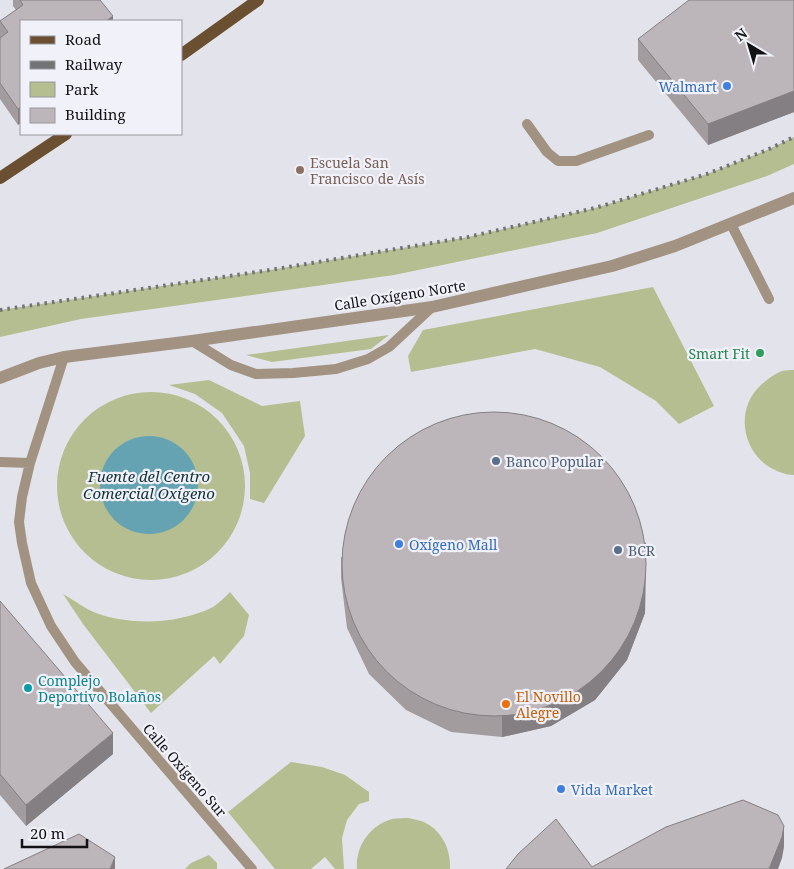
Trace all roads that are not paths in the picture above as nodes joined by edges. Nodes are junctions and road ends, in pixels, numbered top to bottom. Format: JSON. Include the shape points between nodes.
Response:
{"nodes":[{"id":1,"x":258,"y":0,"type":"edge"},
{"id":2,"x":182,"y":54,"type":"edge"},
{"id":3,"x":527,"y":124,"type":"dead end"},
{"id":4,"x":64,"y":135,"type":"edge"},
{"id":5,"x":649,"y":135,"type":"dead end"},
{"id":6,"x":0,"y":178,"type":"edge"},
{"id":7,"x":794,"y":198,"type":"edge"},
{"id":8,"x":731,"y":224,"type":"junction"},
{"id":9,"x":769,"y":299,"type":"dead end"},
{"id":10,"x":432,"y":308,"type":"junction"},
{"id":11,"x":192,"y":341,"type":"junction"},
{"id":12,"x":64,"y":357,"type":"junction"},
{"id":13,"x":0,"y":378,"type":"edge"},
{"id":14,"x":0,"y":462,"type":"edge"},
{"id":15,"x":30,"y":462,"type":"junction"},
{"id":16,"x":252,"y":869,"type":"edge"}],
"edges":[{"from":1,"to":2,"type":"main road"},
{"from":3,"to":5,"type":"lane","via":[[547,152],[558,161],[576,161]]},
{"from":4,"to":6,"type":"main road"},
{"from":7,"to":8,"type":"street","name":"Calle Oxígeno Norte"},
{"from":8,"to":9,"type":"lane"},
{"from":8,"to":10,"type":"street","name":"Calle Oxígeno Norte","via":[[612,266]]},
{"from":10,"to":11,"type":"street","name":"Calle Oxígeno Norte"},
{"from":10,"to":11,"type":"lane","via":[[368,360],[336,369],[256,374],[230,365]]},
{"from":11,"to":12,"type":"street","name":"Calle Oxígeno Norte"},
{"from":12,"to":13,"type":"street","name":"Calle Oxígeno Norte"},
{"from":12,"to":15,"type":"lane","name":"Calle Oxígeno Sur"},
{"from":14,"to":15,"type":"lane"},
{"from":15,"to":16,"type":"lane","name":"Calle Oxígeno Sur","via":[[19,522],[31,582],[51,626],[75,662]]}]}
